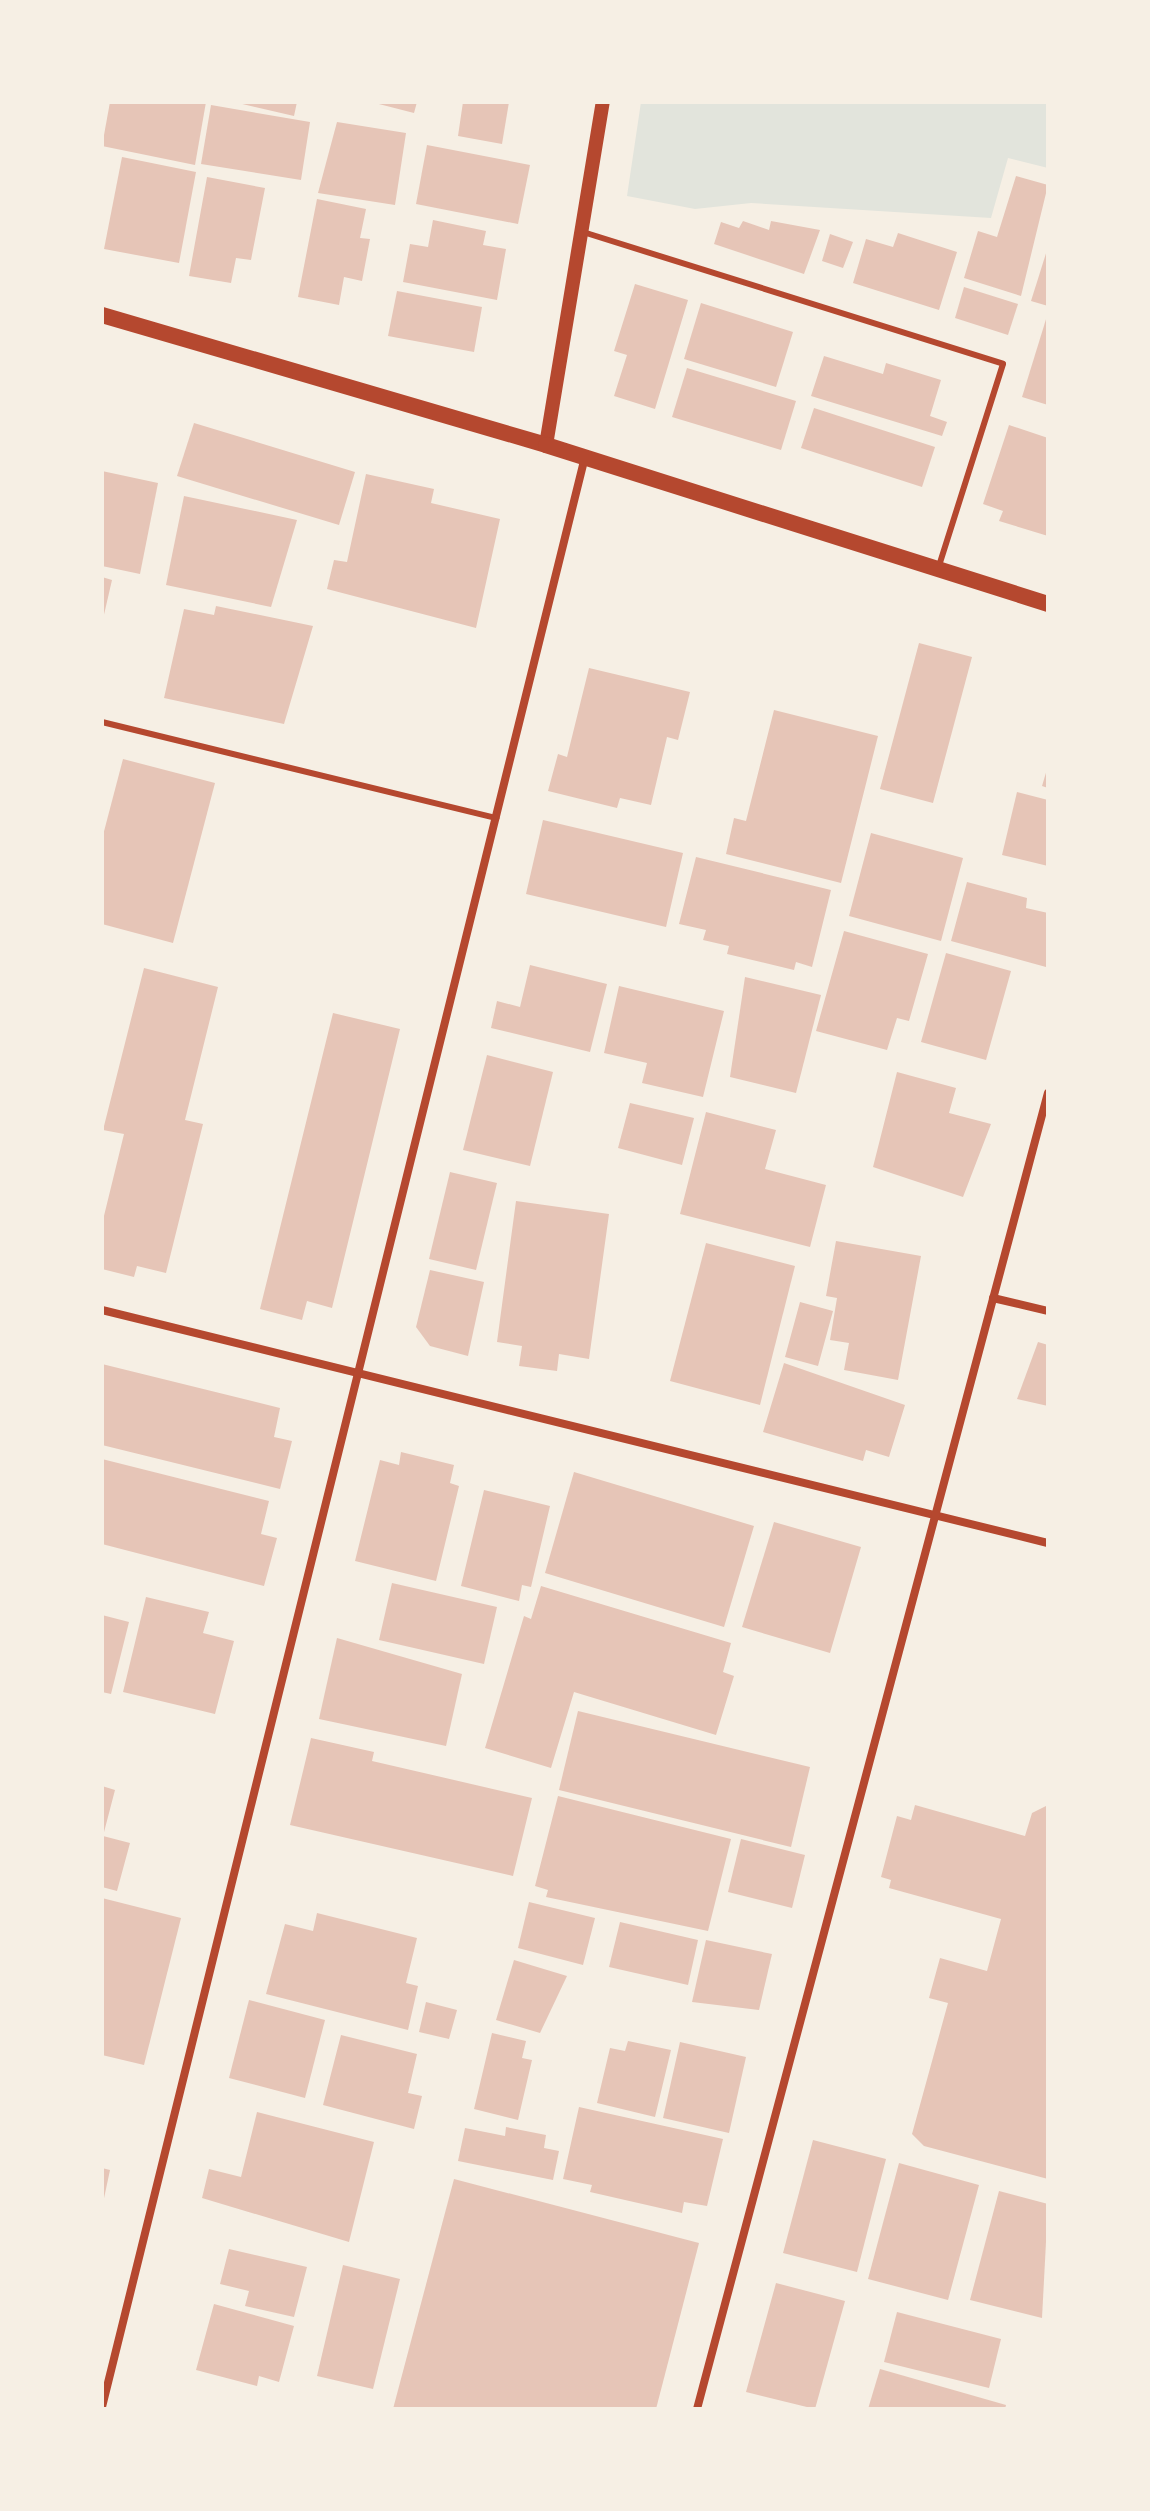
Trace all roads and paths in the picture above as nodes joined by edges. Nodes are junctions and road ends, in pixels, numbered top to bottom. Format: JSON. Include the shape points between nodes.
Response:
{"nodes":[{"id":1,"x":603,"y":102,"type":"edge"},
{"id":2,"x":583,"y":232,"type":"junction"},
{"id":3,"x":102,"y":315,"type":"edge"},
{"id":4,"x":546,"y":445,"type":"junction"},
{"id":5,"x":585,"y":457,"type":"junction"},
{"id":6,"x":939,"y":569,"type":"junction"},
{"id":7,"x":1048,"y":604,"type":"edge"},
{"id":8,"x":102,"y":722,"type":"edge"},
{"id":9,"x":496,"y":818,"type":"junction"},
{"id":10,"x":1048,"y":1093,"type":"edge"},
{"id":11,"x":993,"y":1298,"type":"junction"},
{"id":12,"x":102,"y":1310,"type":"edge"},
{"id":13,"x":1048,"y":1311,"type":"edge"},
{"id":14,"x":356,"y":1374,"type":"junction"},
{"id":15,"x":934,"y":1516,"type":"junction"},
{"id":16,"x":1048,"y":1543,"type":"edge"},
{"id":17,"x":102,"y":2407,"type":"edge"},
{"id":18,"x":697,"y":2409,"type":"edge"}],
"edges":[{"from":1,"to":2,"type":"street"},
{"from":2,"to":4,"type":"street"},
{"from":2,"to":6,"type":"lane","via":[[1003,364]]},
{"from":3,"to":4,"type":"main road"},
{"from":4,"to":5,"type":"main road"},
{"from":5,"to":6,"type":"main road"},
{"from":5,"to":9,"type":"street"},
{"from":6,"to":7,"type":"main road"},
{"from":8,"to":9,"type":"lane"},
{"from":9,"to":14,"type":"street"},
{"from":10,"to":11,"type":"street"},
{"from":11,"to":13,"type":"street"},
{"from":11,"to":15,"type":"street"},
{"from":12,"to":14,"type":"street"},
{"from":14,"to":15,"type":"street"},
{"from":14,"to":17,"type":"street"},
{"from":15,"to":16,"type":"street"},
{"from":15,"to":18,"type":"street"}]}
